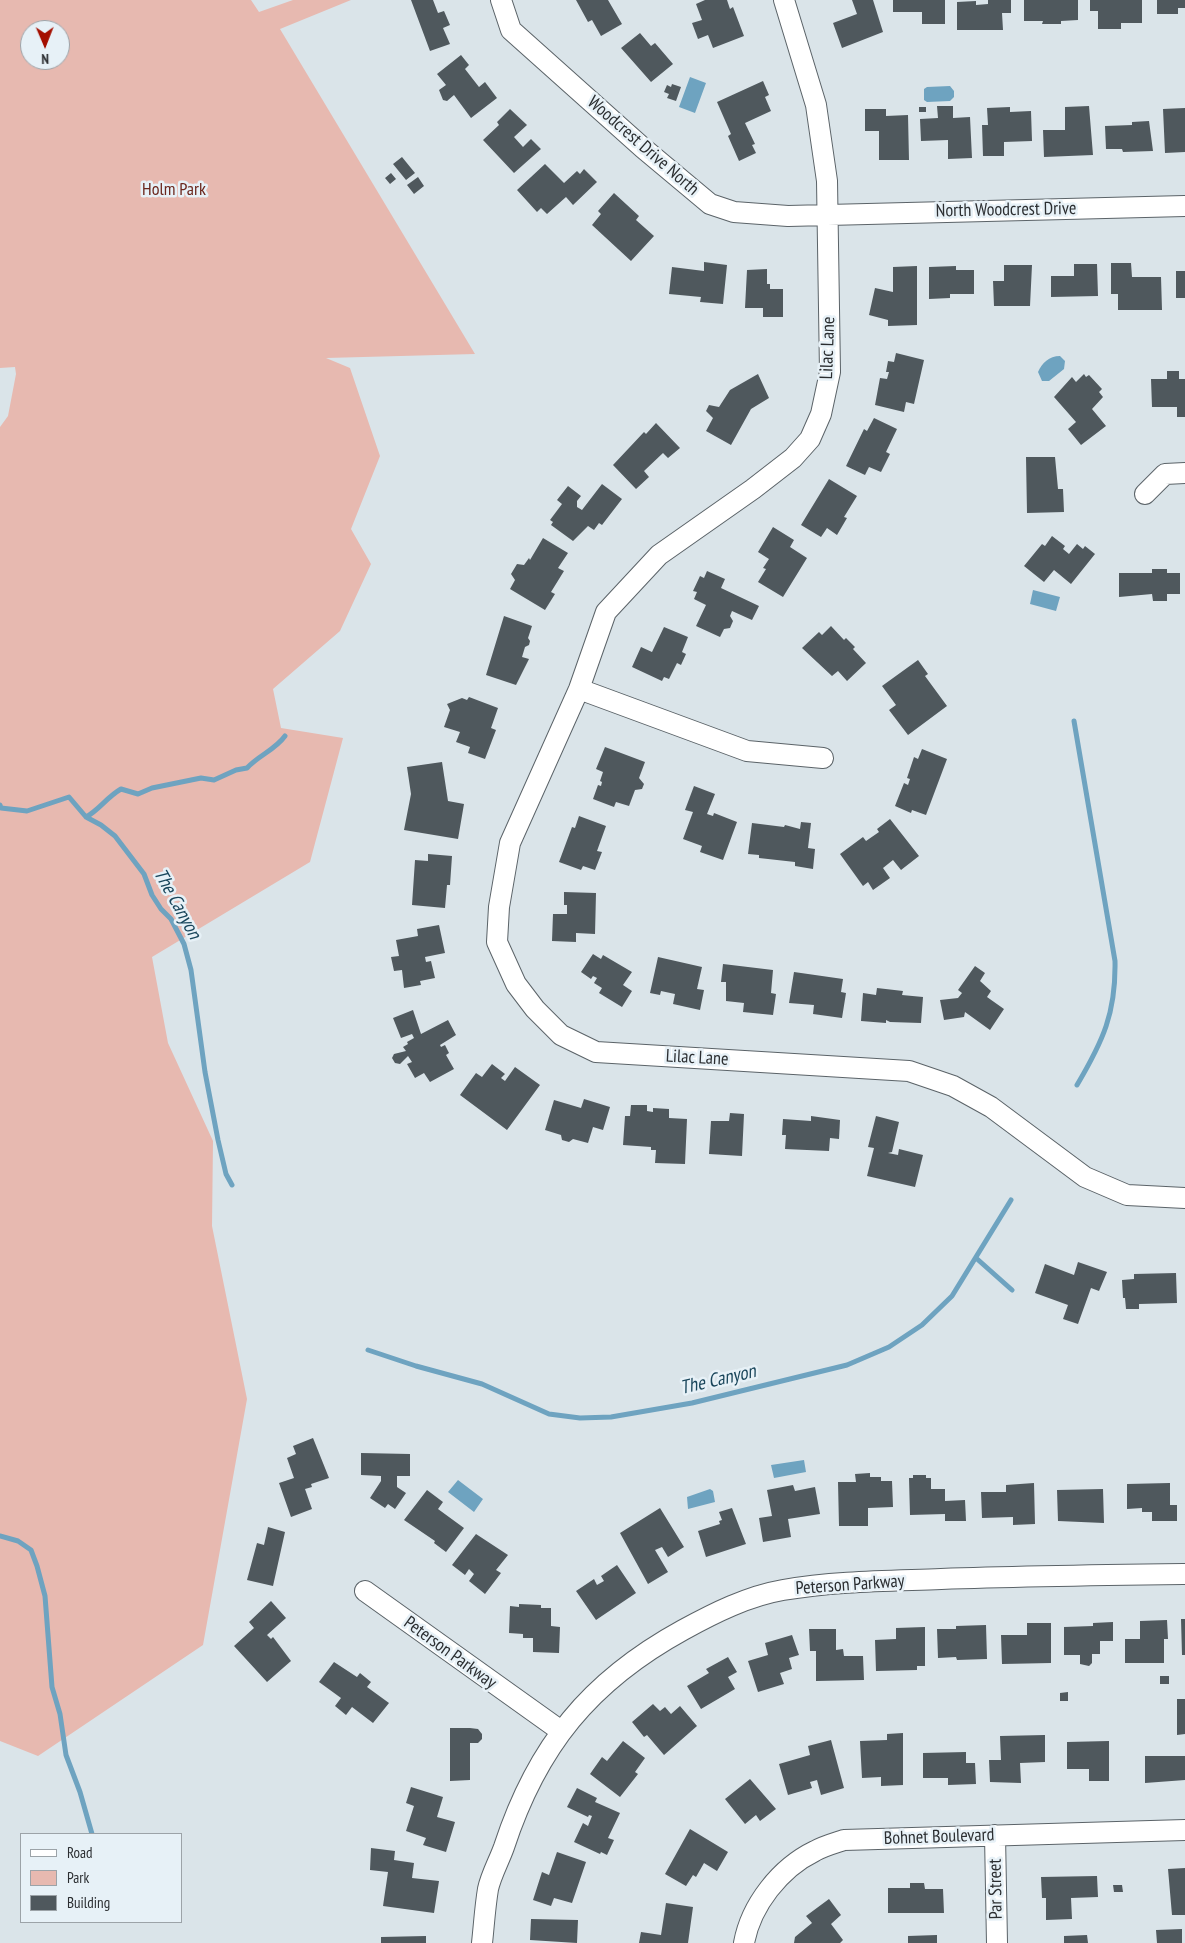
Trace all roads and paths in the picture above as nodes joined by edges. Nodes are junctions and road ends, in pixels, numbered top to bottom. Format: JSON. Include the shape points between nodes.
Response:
{"nodes":[{"id":1,"x":501,"y":0,"type":"edge"},
{"id":2,"x":784,"y":0,"type":"edge"},
{"id":3,"x":1185,"y":206,"type":"edge"},
{"id":4,"x":828,"y":215,"type":"junction"},
{"id":5,"x":1185,"y":473,"type":"edge"},
{"id":6,"x":1145,"y":494,"type":"dead end"},
{"id":7,"x":579,"y":689,"type":"junction"},
{"id":8,"x":823,"y":758,"type":"dead end"},
{"id":9,"x":1185,"y":1198,"type":"edge"},
{"id":10,"x":1185,"y":1574,"type":"edge"},
{"id":11,"x":365,"y":1591,"type":"dead end"},
{"id":12,"x":561,"y":1731,"type":"junction"},
{"id":13,"x":1185,"y":1830,"type":"edge"},
{"id":14,"x":994,"y":1835,"type":"junction"},
{"id":15,"x":482,"y":1943,"type":"edge"},
{"id":16,"x":744,"y":1943,"type":"edge"},
{"id":17,"x":997,"y":1943,"type":"edge"}],
"edges":[{"from":1,"to":4,"type":"street","name":"Woodcrest Drive North","via":[[511,30],[710,204],[734,212]]},
{"from":2,"to":4,"type":"street","name":"Lilac Lane","via":[[816,105],[827,181]]},
{"from":3,"to":4,"type":"street","name":"North Woodcrest Drive"},
{"from":4,"to":7,"type":"street","name":"Lilac Lane","via":[[830,372],[821,414],[810,439],[753,489],[659,555],[642,572],[606,612]]},
{"from":5,"to":6,"type":"street","via":[[1165,474]]},
{"from":7,"to":8,"type":"street","via":[[747,751]]},
{"from":7,"to":9,"type":"street","name":"Lilac Lane","via":[[510,843],[499,906],[497,942],[516,984],[561,1035],[596,1052],[909,1071],[953,1086],[991,1107],[1085,1176],[1127,1195]]},
{"from":10,"to":12,"type":"street","name":"Peterson Parkway","via":[[877,1581],[782,1590],[736,1604],[663,1641],[610,1680]]},
{"from":11,"to":12,"type":"street","name":"Peterson Parkway"},
{"from":12,"to":15,"type":"street","name":"Peterson Parkway","via":[[541,1760],[511,1824],[488,1888]]},
{"from":13,"to":14,"type":"street","name":"Bohnet Boulevard"},
{"from":14,"to":16,"type":"street","name":"Bohnet Boulevard","via":[[844,1840],[815,1851],[793,1865],[772,1886],[756,1909]]},
{"from":14,"to":17,"type":"street","name":"Par Street"}]}
